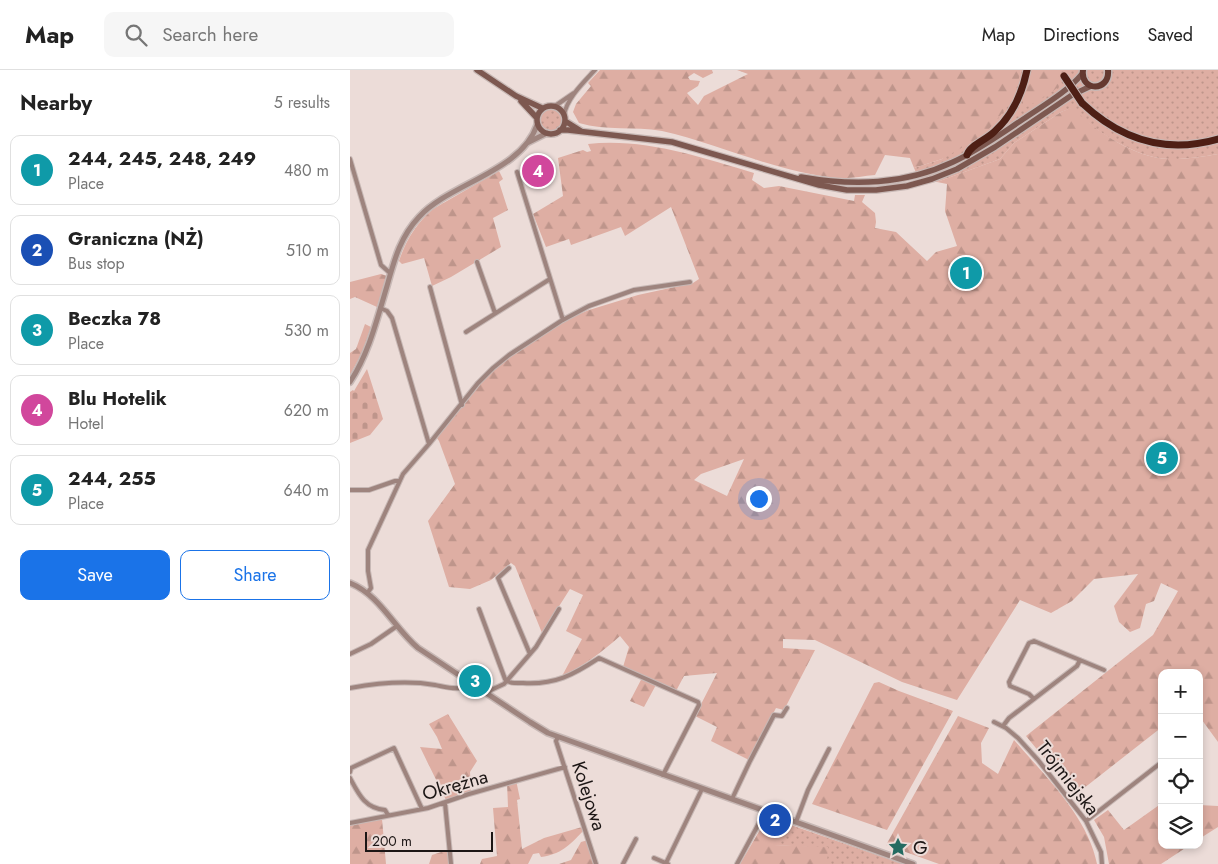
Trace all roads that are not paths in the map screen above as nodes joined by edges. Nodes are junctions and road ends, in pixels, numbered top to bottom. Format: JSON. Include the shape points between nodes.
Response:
{"nodes":[{"id":1,"x":477,"y":70,"type":"edge"},
{"id":2,"x":595,"y":70,"type":"edge"},
{"id":3,"x":1027,"y":70,"type":"edge"},
{"id":4,"x":1110,"y":71,"type":"edge"},
{"id":5,"x":1082,"y":72,"type":"edge"},
{"id":6,"x":1063,"y":73,"type":"edge"},
{"id":7,"x":1091,"y":86,"type":"junction"},
{"id":8,"x":576,"y":92,"type":"junction"},
{"id":9,"x":516,"y":96,"type":"junction"},
{"id":10,"x":555,"y":106,"type":"junction"},
{"id":11,"x":542,"y":108,"type":"junction"},
{"id":12,"x":536,"y":117,"type":"junction"},
{"id":13,"x":564,"y":118,"type":"junction"},
{"id":14,"x":537,"y":125,"type":"junction"},
{"id":15,"x":560,"y":130,"type":"junction"},
{"id":16,"x":583,"y":132,"type":"junction"},
{"id":17,"x":546,"y":133,"type":"junction"},
{"id":18,"x":1218,"y":139,"type":"edge"},
{"id":19,"x":525,"y":145,"type":"junction"},
{"id":20,"x":967,"y":155,"type":"junction"},
{"id":21,"x":350,"y":163,"type":"edge"},
{"id":22,"x":774,"y":171,"type":"junction"},
{"id":23,"x":517,"y":172,"type":"dead end"},
{"id":24,"x":477,"y":262,"type":"dead end"},
{"id":25,"x":390,"y":273,"type":"junction"},
{"id":26,"x":550,"y":279,"type":"junction"},
{"id":27,"x":690,"y":282,"type":"dead end"},
{"id":28,"x":430,"y":287,"type":"dead end"},
{"id":29,"x":380,"y":308,"type":"junction"},
{"id":30,"x":495,"y":313,"type":"junction"},
{"id":31,"x":562,"y":320,"type":"junction"},
{"id":32,"x":466,"y":332,"type":"dead end"},
{"id":33,"x":350,"y":382,"type":"edge"},
{"id":34,"x":462,"y":405,"type":"junction"},
{"id":35,"x":429,"y":444,"type":"junction"},
{"id":36,"x":399,"y":481,"type":"junction"},
{"id":37,"x":350,"y":490,"type":"edge"},
{"id":38,"x":509,"y":568,"type":"dead end"},
{"id":39,"x":350,"y":583,"type":"edge"},
{"id":40,"x":368,"y":592,"type":"junction"},
{"id":41,"x":479,"y":609,"type":"dead end"},
{"id":42,"x":559,"y":609,"type":"dead end"},
{"id":43,"x":397,"y":626,"type":"junction"},
{"id":44,"x":350,"y":654,"type":"edge"},
{"id":45,"x":530,"y":654,"type":"junction"},
{"id":46,"x":1080,"y":660,"type":"junction"},
{"id":47,"x":1104,"y":670,"type":"dead end"},
{"id":48,"x":507,"y":681,"type":"junction"},
{"id":49,"x":471,"y":683,"type":"junction"},
{"id":50,"x":350,"y":688,"type":"edge"},
{"id":51,"x":487,"y":694,"type":"junction"},
{"id":52,"x":1034,"y":699,"type":"junction"},
{"id":53,"x":787,"y":708,"type":"dead end"},
{"id":54,"x":994,"y":722,"type":"dead end"},
{"id":55,"x":1003,"y":726,"type":"junction"},
{"id":56,"x":558,"y":737,"type":"junction"},
{"id":57,"x":829,"y":749,"type":"dead end"},
{"id":58,"x":1158,"y":765,"type":"edge"},
{"id":59,"x":565,"y":767,"type":"junction"},
{"id":60,"x":350,"y":772,"type":"edge"},
{"id":61,"x":663,"y":775,"type":"junction"},
{"id":62,"x":350,"y":779,"type":"edge"},
{"id":63,"x":702,"y":789,"type":"junction"},
{"id":64,"x":732,"y":799,"type":"junction"},
{"id":65,"x":445,"y":803,"type":"junction"},
{"id":66,"x":422,"y":809,"type":"junction"},
{"id":67,"x":765,"y":812,"type":"junction"},
{"id":68,"x":388,"y":815,"type":"junction"},
{"id":69,"x":1086,"y":821,"type":"junction"},
{"id":70,"x":796,"y":822,"type":"junction"},
{"id":71,"x":350,"y":823,"type":"edge"},
{"id":72,"x":636,"y":839,"type":"dead end"},
{"id":73,"x":654,"y":858,"type":"dead end"},
{"id":74,"x":667,"y":863,"type":"edge"},
{"id":75,"x":451,"y":864,"type":"edge"},
{"id":76,"x":596,"y":864,"type":"edge"},
{"id":77,"x":623,"y":864,"type":"edge"},
{"id":78,"x":737,"y":864,"type":"edge"},
{"id":79,"x":913,"y":864,"type":"edge"},
{"id":80,"x":1102,"y":864,"type":"edge"}],
"edges":[{"from":1,"to":9,"type":"main road"},
{"from":2,"to":8,"type":"street"},
{"from":3,"to":20,"type":"highway","via":[[1019,97],[1007,118],[994,132],[968,150]]},
{"from":4,"to":7,"type":"main road","via":[[1103,84]]},
{"from":5,"to":7,"type":"main road","via":[[1084,80]]},
{"from":5,"to":20,"type":"main road","via":[[1074,82],[1035,111]]},
{"from":6,"to":18,"type":"highway","bridge":true,"via":[[1082,103],[1112,127],[1154,143],[1183,145]]},
{"from":7,"to":22,"type":"main road","via":[[1072,94],[970,162],[919,182],[876,190],[847,190]]},
{"from":8,"to":10,"type":"street"},
{"from":8,"to":13,"type":"street"},
{"from":9,"to":11,"type":"main road"},
{"from":9,"to":12,"type":"main road"},
{"from":10,"to":11,"type":"main road"},
{"from":10,"to":13,"type":"main road"},
{"from":11,"to":12,"type":"main road"},
{"from":12,"to":14,"type":"main road"},
{"from":13,"to":15,"type":"main road"},
{"from":13,"to":16,"type":"main road"},
{"from":14,"to":17,"type":"main road"},
{"from":14,"to":19,"type":"street"},
{"from":15,"to":16,"type":"main road"},
{"from":15,"to":17,"type":"main road"},
{"from":16,"to":22,"type":"main road","via":[[672,142]]},
{"from":17,"to":19,"type":"street"},
{"from":19,"to":25,"type":"street","via":[[502,164],[423,213],[405,235]]},
{"from":20,"to":22,"type":"main road","via":[[931,171],[875,182],[838,182]]},
{"from":21,"to":25,"type":"street","via":[[381,265]]},
{"from":23,"to":26,"type":"street"},
{"from":24,"to":30,"type":"street"},
{"from":25,"to":29,"type":"street"},
{"from":26,"to":30,"type":"street"},
{"from":26,"to":31,"type":"street"},
{"from":27,"to":31,"type":"street","via":[[634,290],[589,306]]},
{"from":28,"to":34,"type":"street"},
{"from":29,"to":33,"type":"street","via":[[367,350]]},
{"from":29,"to":35,"type":"street","via":[[392,318]]},
{"from":30,"to":32,"type":"street"},
{"from":31,"to":34,"type":"street","via":[[499,363],[478,383]]},
{"from":34,"to":35,"type":"street"},
{"from":35,"to":36,"type":"street"},
{"from":36,"to":37,"type":"street","via":[[369,490]]},
{"from":36,"to":40,"type":"street","via":[[368,550],[371,588]]},
{"from":38,"to":45,"type":"street","via":[[498,578]]},
{"from":39,"to":40,"type":"street"},
{"from":40,"to":43,"type":"street"},
{"from":41,"to":48,"type":"street"},
{"from":42,"to":45,"type":"street"},
{"from":43,"to":44,"type":"street"},
{"from":43,"to":49,"type":"street","via":[[418,648]]},
{"from":45,"to":48,"type":"street"},
{"from":46,"to":47,"type":"street"},
{"from":46,"to":52,"type":"street","via":[[1077,666]]},
{"from":46,"to":52,"type":"street","via":[[1034,641],[1029,643],[1009,682],[1010,686]]},
{"from":48,"to":51,"type":"street"},
{"from":48,"to":61,"type":"street","via":[[549,682],[570,675],[599,658],[698,702]]},
{"from":49,"to":50,"type":"street","via":[[465,688],[388,682]]},
{"from":49,"to":51,"type":"street"},
{"from":51,"to":56,"type":"street"},
{"from":52,"to":55,"type":"street","via":[[1008,718]]},
{"from":53,"to":64,"type":"street","via":[[782,716],[774,716]]},
{"from":54,"to":55,"type":"street","name":"Trójmiejska"},
{"from":55,"to":69,"type":"street","name":"Trójmiejska","via":[[1013,732],[1038,760]]},
{"from":56,"to":59,"type":"street","name":"Kolejowa","via":[[556,741]]},
{"from":56,"to":61,"type":"street"},
{"from":57,"to":70,"type":"street"},
{"from":58,"to":69,"type":"street"},
{"from":59,"to":65,"type":"street","name":"Okrężna"},
{"from":59,"to":76,"type":"street","name":"Kolejowa"},
{"from":60,"to":66,"type":"street","via":[[351,768],[394,748]]},
{"from":61,"to":63,"type":"street"},
{"from":62,"to":68,"type":"street","via":[[367,805],[385,810]]},
{"from":63,"to":64,"type":"street"},
{"from":63,"to":74,"type":"street"},
{"from":64,"to":67,"type":"street"},
{"from":65,"to":66,"type":"street","name":"Okrężna"},
{"from":65,"to":75,"type":"street"},
{"from":66,"to":68,"type":"street","name":"Okrężna"},
{"from":67,"to":70,"type":"street"},
{"from":67,"to":78,"type":"street"},
{"from":68,"to":71,"type":"street","name":"Okrężna"},
{"from":69,"to":80,"type":"street","name":"Trójmiejska","via":[[1101,852]]},
{"from":70,"to":79,"type":"street"},
{"from":72,"to":77,"type":"street"},
{"from":73,"to":74,"type":"street"}]}
